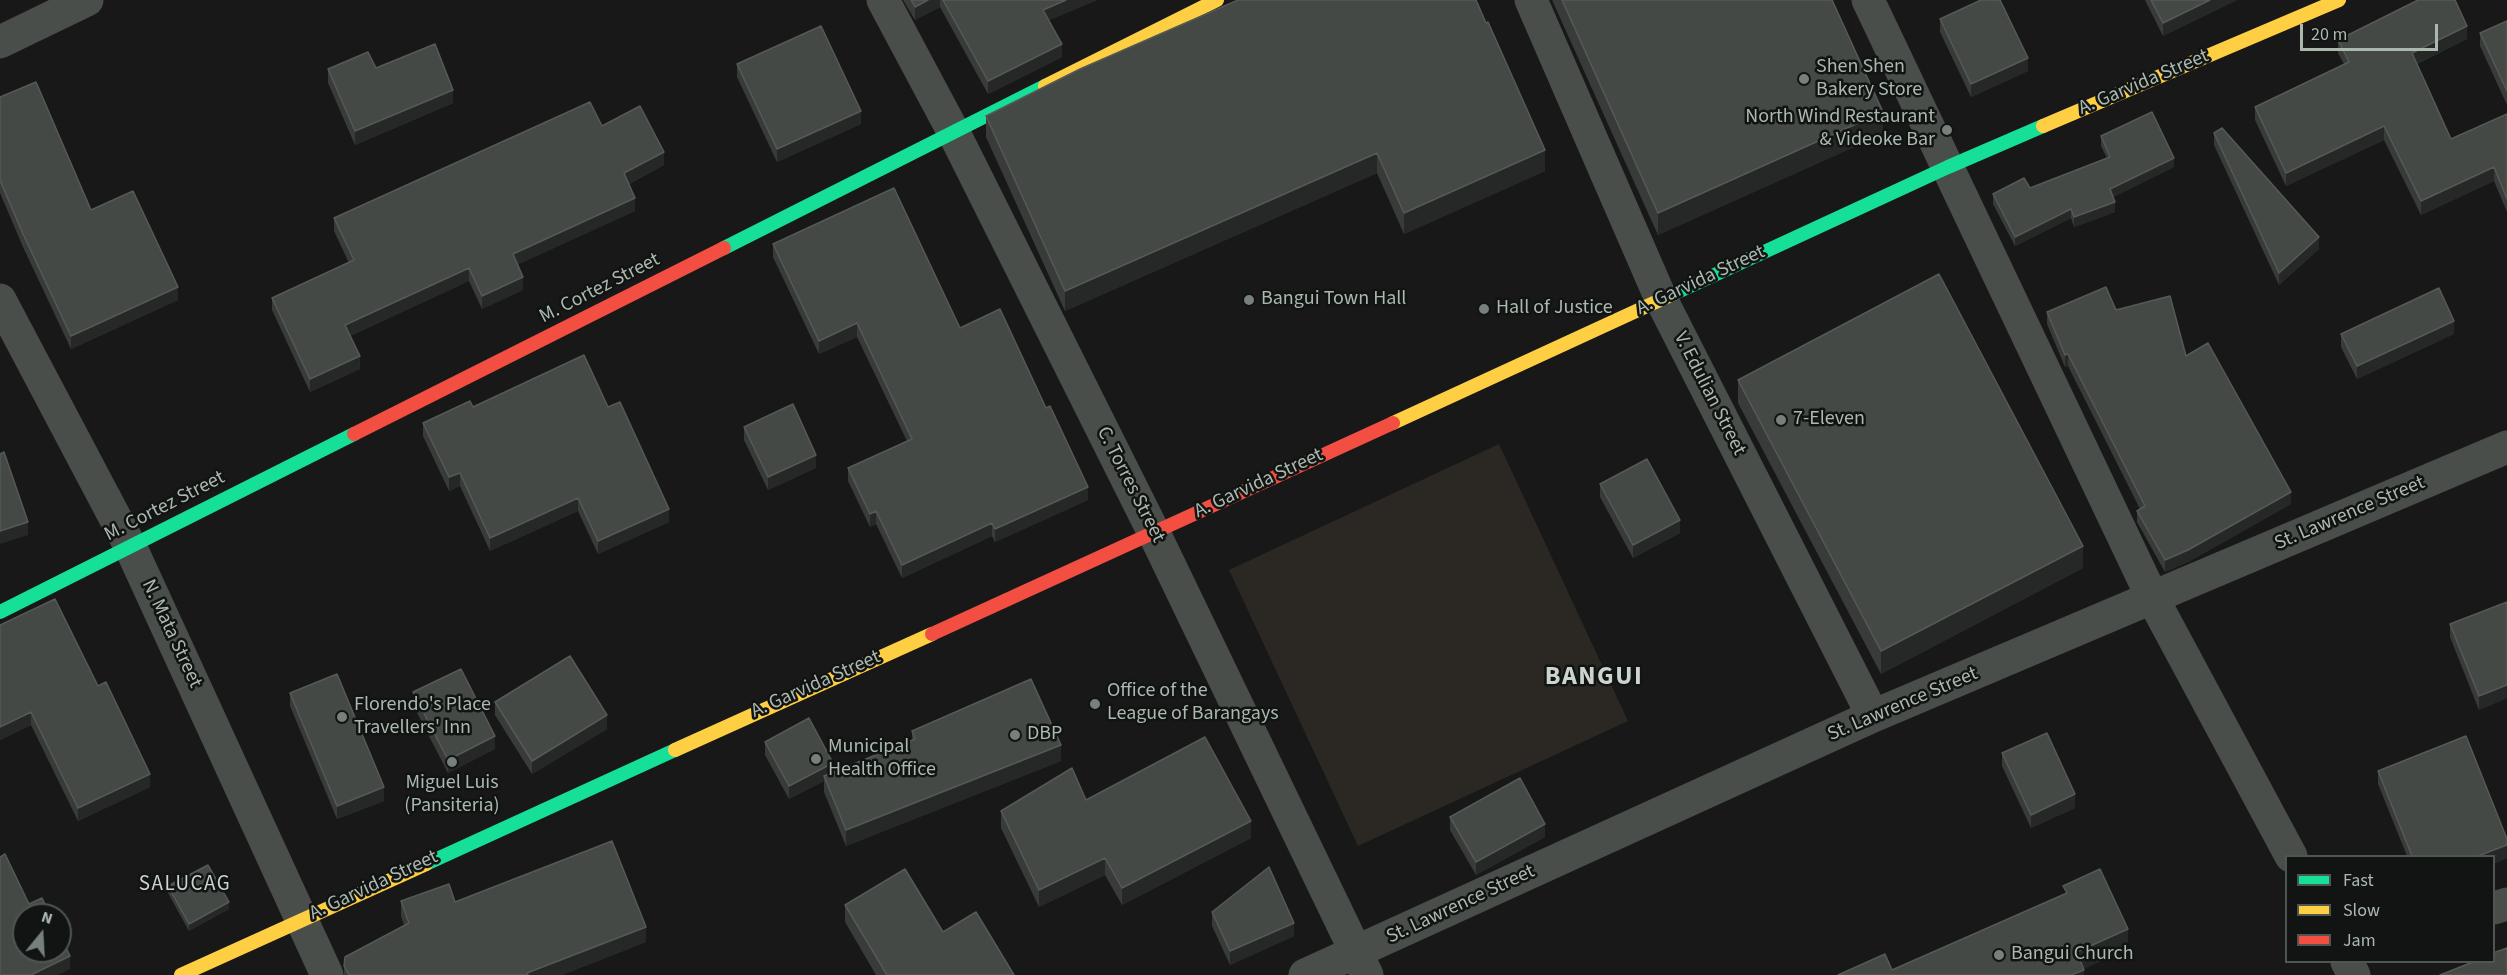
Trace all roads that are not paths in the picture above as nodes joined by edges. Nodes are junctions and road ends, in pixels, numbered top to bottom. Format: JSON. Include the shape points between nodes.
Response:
{"nodes":[{"id":1,"x":87,"y":0,"type":"edge"},
{"id":2,"x":883,"y":0,"type":"edge"},
{"id":3,"x":1215,"y":0,"type":"edge"},
{"id":4,"x":1531,"y":0,"type":"edge"},
{"id":5,"x":1868,"y":0,"type":"edge"},
{"id":6,"x":2339,"y":0,"type":"edge"},
{"id":7,"x":0,"y":42,"type":"edge"},
{"id":8,"x":954,"y":133,"type":"junction"},
{"id":9,"x":1948,"y":167,"type":"junction"},
{"id":10,"x":1661,"y":299,"type":"junction"},
{"id":11,"x":0,"y":300,"type":"edge"},
{"id":12,"x":2507,"y":447,"type":"edge"},
{"id":13,"x":1154,"y":533,"type":"junction"},
{"id":14,"x":130,"y":546,"type":"junction"},
{"id":15,"x":2153,"y":599,"type":"junction"},
{"id":16,"x":0,"y":612,"type":"edge"},
{"id":17,"x":1873,"y":716,"type":"junction"},
{"id":18,"x":2290,"y":855,"type":"edge"},
{"id":19,"x":302,"y":919,"type":"junction"},
{"id":20,"x":1361,"y":964,"type":"edge"},
{"id":21,"x":181,"y":975,"type":"edge"},
{"id":22,"x":327,"y":975,"type":"edge"},
{"id":23,"x":1305,"y":975,"type":"edge"}],
"edges":[{"from":1,"to":7,"type":"street"},
{"from":2,"to":8,"type":"street","name":"C. Torres Street"},
{"from":3,"to":8,"type":"main road","name":"M. Cortez Street"},
{"from":4,"to":10,"type":"street","name":"V. Edulian Street"},
{"from":5,"to":9,"type":"street"},
{"from":6,"to":9,"type":"main road","name":"A. Garvida Street"},
{"from":8,"to":13,"type":"street","name":"C. Torres Street"},
{"from":8,"to":14,"type":"main road","name":"M. Cortez Street"},
{"from":9,"to":10,"type":"main road","name":"A. Garvida Street"},
{"from":9,"to":15,"type":"street"},
{"from":10,"to":13,"type":"main road","name":"A. Garvida Street"},
{"from":10,"to":17,"type":"street","name":"V. Edulian Street"},
{"from":11,"to":14,"type":"street","name":"N. Mata Street"},
{"from":12,"to":15,"type":"street","name":"St. Lawrence Street"},
{"from":13,"to":19,"type":"main road","name":"A. Garvida Street"},
{"from":13,"to":20,"type":"street","name":"C. Torres Street"},
{"from":14,"to":16,"type":"main road","name":"M. Cortez Street"},
{"from":14,"to":19,"type":"street","name":"N. Mata Street"},
{"from":15,"to":17,"type":"street","name":"St. Lawrence Street"},
{"from":15,"to":18,"type":"street"},
{"from":17,"to":20,"type":"street","name":"St. Lawrence Street"},
{"from":19,"to":21,"type":"main road","name":"A. Garvida Street"},
{"from":19,"to":22,"type":"street","name":"N. Mata Street"},
{"from":20,"to":23,"type":"street","name":"St. Lawrence Street"}]}
